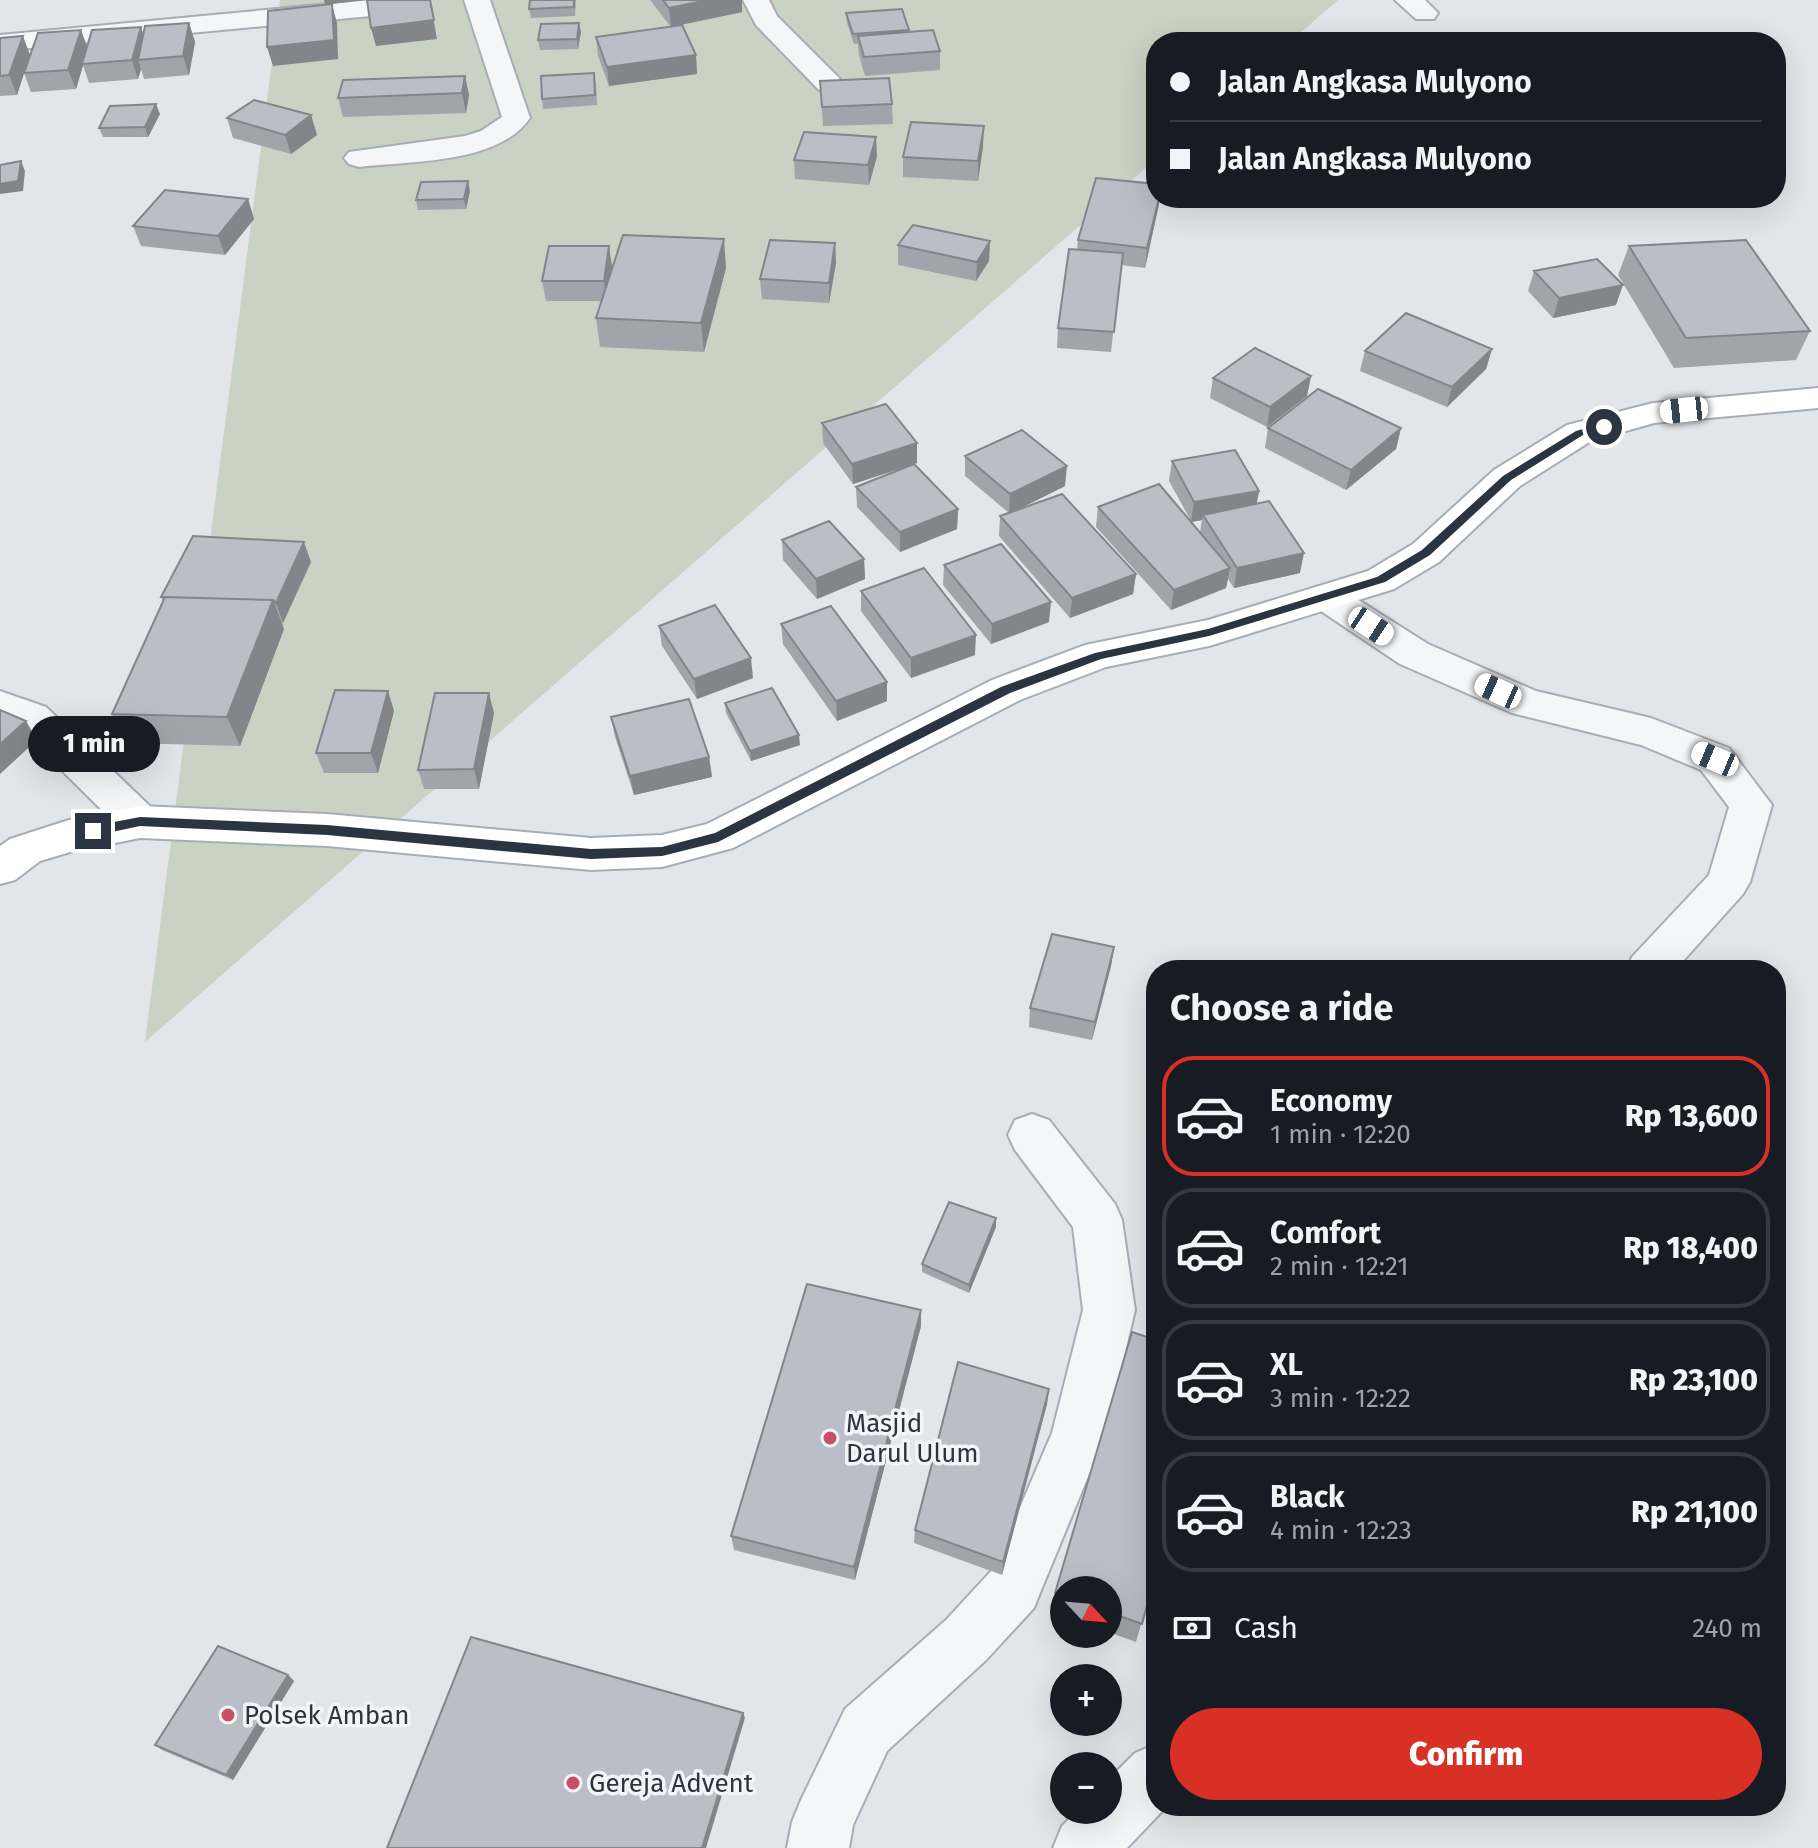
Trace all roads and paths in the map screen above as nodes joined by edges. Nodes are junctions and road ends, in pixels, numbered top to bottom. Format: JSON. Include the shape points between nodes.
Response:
{"nodes":[{"id":1,"x":414,"y":0,"type":"edge"},
{"id":2,"x":477,"y":0,"type":"edge"},
{"id":3,"x":756,"y":0,"type":"edge"},
{"id":4,"x":0,"y":43,"type":"edge"},
{"id":5,"x":829,"y":84,"type":"edge"},
{"id":6,"x":359,"y":158,"type":"dead end"},
{"id":7,"x":1818,"y":398,"type":"edge"},
{"id":8,"x":1328,"y":598,"type":"junction"},
{"id":9,"x":0,"y":705,"type":"edge"},
{"id":10,"x":140,"y":822,"type":"junction"},
{"id":11,"x":0,"y":868,"type":"edge"},
{"id":12,"x":1657,"y":960,"type":"edge"},
{"id":13,"x":1032,"y":1135,"type":"dead end"},
{"id":14,"x":1146,"y":1784,"type":"edge"},
{"id":15,"x":818,"y":1848,"type":"edge"},
{"id":16,"x":1084,"y":1848,"type":"edge"}],
"edges":[{"from":1,"to":4,"type":"street"},
{"from":2,"to":6,"type":"street","via":[[516,118],[513,127],[484,142]]},
{"from":3,"to":5,"type":"street","via":[[765,19]]},
{"from":7,"to":8,"type":"main road","via":[[1653,413],[1579,433],[1507,478],[1426,553],[1381,580]]},
{"from":8,"to":10,"type":"main road","via":[[1209,633],[1099,655],[1006,690],[718,837],[662,851],[591,854],[327,830]]},
{"from":8,"to":12,"type":"street","via":[[1414,654],[1526,703],[1651,733],[1715,759],[1751,805],[1728,882]]},
{"from":9,"to":10,"type":"street","via":[[32,717]]},
{"from":10,"to":11,"type":"main road","via":[[25,850]]},
{"from":13,"to":15,"type":"street","via":[[1097,1220],[1109,1310],[1079,1433],[1014,1588],[966,1640],[866,1730],[823,1822]]},
{"from":14,"to":16,"type":"street"}]}
